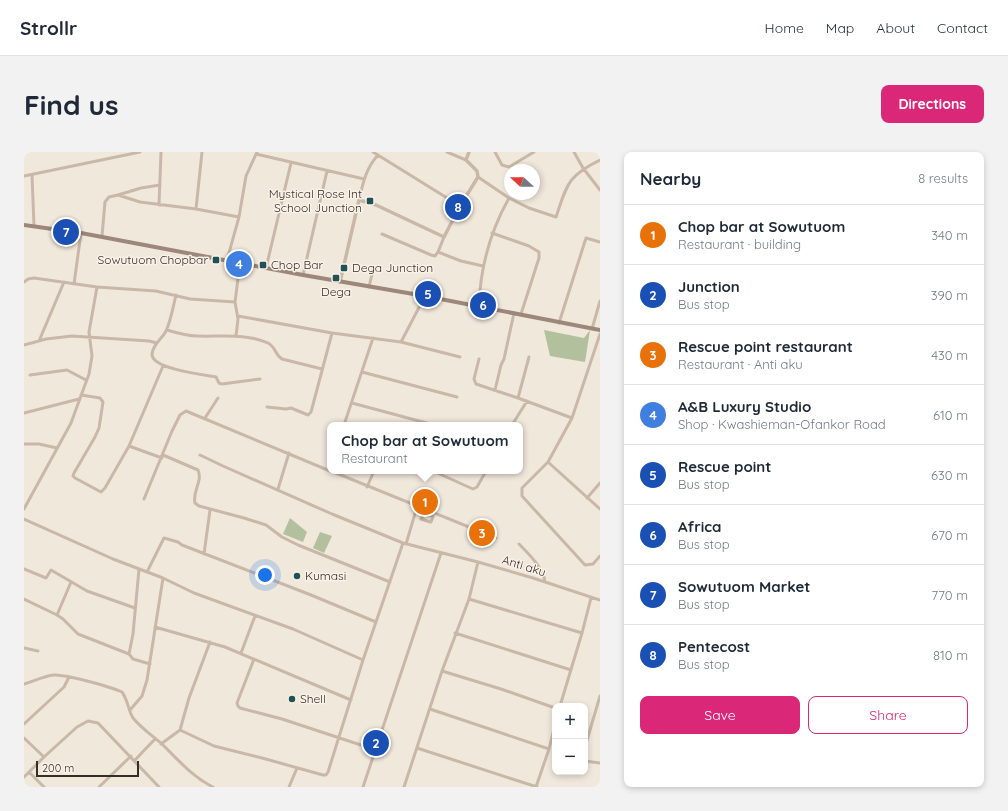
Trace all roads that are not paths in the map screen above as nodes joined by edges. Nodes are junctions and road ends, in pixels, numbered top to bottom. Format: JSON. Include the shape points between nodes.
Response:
{"nodes":[{"id":1,"x":140,"y":152,"type":"edge"},
{"id":2,"x":161,"y":152,"type":"edge"},
{"id":3,"x":202,"y":152,"type":"edge"},
{"id":4,"x":373,"y":152,"type":"edge"},
{"id":5,"x":447,"y":152,"type":"edge"},
{"id":6,"x":469,"y":152,"type":"edge"},
{"id":7,"x":495,"y":152,"type":"edge"},
{"id":8,"x":534,"y":152,"type":"edge"},
{"id":9,"x":574,"y":152,"type":"edge"},
{"id":10,"x":256,"y":153,"type":"edge"},
{"id":11,"x":378,"y":156,"type":"junction"},
{"id":12,"x":466,"y":160,"type":"junction"},
{"id":13,"x":600,"y":160,"type":"edge"},
{"id":14,"x":291,"y":163,"type":"junction"},
{"id":15,"x":583,"y":168,"type":"junction"},
{"id":16,"x":327,"y":170,"type":"junction"},
{"id":17,"x":32,"y":175,"type":"junction"},
{"id":18,"x":24,"y":176,"type":"edge"},
{"id":19,"x":478,"y":177,"type":"junction"},
{"id":20,"x":364,"y":179,"type":"junction"},
{"id":21,"x":160,"y":184,"type":"junction"},
{"id":22,"x":600,"y":190,"type":"edge"},
{"id":23,"x":504,"y":195,"type":"edge"},
{"id":24,"x":118,"y":196,"type":"junction"},
{"id":25,"x":359,"y":200,"type":"junction"},
{"id":26,"x":507,"y":200,"type":"edge"},
{"id":27,"x":512,"y":200,"type":"edge"},
{"id":28,"x":160,"y":205,"type":"junction"},
{"id":29,"x":460,"y":206,"type":"junction"},
{"id":30,"x":196,"y":210,"type":"junction"},
{"id":31,"x":239,"y":217,"type":"junction"},
{"id":32,"x":24,"y":226,"type":"edge"},
{"id":33,"x":34,"y":226,"type":"junction"},
{"id":34,"x":81,"y":233,"type":"junction"},
{"id":35,"x":492,"y":233,"type":"junction"},
{"id":36,"x":382,"y":234,"type":"dead end"},
{"id":37,"x":102,"y":236,"type":"junction"},
{"id":38,"x":444,"y":237,"type":"junction"},
{"id":39,"x":600,"y":242,"type":"edge"},
{"id":40,"x":438,"y":252,"type":"junction"},
{"id":41,"x":227,"y":260,"type":"junction"},
{"id":42,"x":240,"y":263,"type":"junction"},
{"id":43,"x":483,"y":266,"type":"junction"},
{"id":44,"x":266,"y":268,"type":"junction"},
{"id":45,"x":373,"y":270,"type":"dead end"},
{"id":46,"x":303,"y":275,"type":"junction"},
{"id":47,"x":24,"y":282,"type":"edge"},
{"id":48,"x":64,"y":282,"type":"junction"},
{"id":49,"x":340,"y":282,"type":"junction"},
{"id":50,"x":74,"y":284,"type":"junction"},
{"id":51,"x":369,"y":286,"type":"junction"},
{"id":52,"x":97,"y":287,"type":"junction"},
{"id":53,"x":176,"y":296,"type":"junction"},
{"id":54,"x":425,"y":296,"type":"junction"},
{"id":55,"x":600,"y":301,"type":"edge"},
{"id":56,"x":235,"y":302,"type":"junction"},
{"id":57,"x":479,"y":307,"type":"junction"},
{"id":58,"x":514,"y":313,"type":"junction"},
{"id":59,"x":521,"y":314,"type":"junction"},
{"id":60,"x":238,"y":316,"type":"junction"},
{"id":61,"x":559,"y":322,"type":"junction"},
{"id":62,"x":592,"y":329,"type":"junction"},
{"id":63,"x":167,"y":330,"type":"junction"},
{"id":64,"x":600,"y":330,"type":"edge"},
{"id":65,"x":332,"y":333,"type":"junction"},
{"id":66,"x":600,"y":334,"type":"edge"},
{"id":67,"x":236,"y":336,"type":"junction"},
{"id":68,"x":90,"y":338,"type":"junction"},
{"id":69,"x":373,"y":338,"type":"junction"},
{"id":70,"x":39,"y":341,"type":"junction"},
{"id":71,"x":401,"y":342,"type":"junction"},
{"id":72,"x":157,"y":343,"type":"junction"},
{"id":73,"x":24,"y":345,"type":"edge"},
{"id":74,"x":529,"y":357,"type":"dead end"},
{"id":75,"x":460,"y":358,"type":"dead end"},
{"id":76,"x":479,"y":359,"type":"dead end"},
{"id":77,"x":163,"y":366,"type":"junction"},
{"id":78,"x":322,"y":369,"type":"junction"},
{"id":79,"x":362,"y":372,"type":"junction"},
{"id":80,"x":30,"y":375,"type":"dead end"},
{"id":81,"x":260,"y":379,"type":"dead end"},
{"id":82,"x":86,"y":380,"type":"junction"},
{"id":83,"x":495,"y":390,"type":"junction"},
{"id":84,"x":81,"y":395,"type":"junction"},
{"id":85,"x":457,"y":397,"type":"dead end"},
{"id":86,"x":218,"y":398,"type":"dead end"},
{"id":87,"x":518,"y":398,"type":"junction"},
{"id":88,"x":80,"y":399,"type":"junction"},
{"id":89,"x":527,"y":401,"type":"junction"},
{"id":90,"x":352,"y":403,"type":"junction"},
{"id":91,"x":267,"y":407,"type":"dead end"},
{"id":92,"x":24,"y":413,"type":"edge"},
{"id":93,"x":205,"y":418,"type":"junction"},
{"id":94,"x":572,"y":418,"type":"junction"},
{"id":95,"x":345,"y":422,"type":"edge"},
{"id":96,"x":423,"y":422,"type":"edge"},
{"id":97,"x":514,"y":422,"type":"edge"},
{"id":98,"x":24,"y":444,"type":"edge"},
{"id":99,"x":129,"y":446,"type":"junction"},
{"id":100,"x":57,"y":448,"type":"junction"},
{"id":101,"x":289,"y":453,"type":"junction"},
{"id":102,"x":200,"y":455,"type":"dead end"},
{"id":103,"x":162,"y":457,"type":"junction"},
{"id":104,"x":548,"y":462,"type":"junction"},
{"id":105,"x":327,"y":470,"type":"edge"},
{"id":106,"x":337,"y":474,"type":"edge"},
{"id":107,"x":373,"y":474,"type":"edge"},
{"id":108,"x":440,"y":474,"type":"edge"},
{"id":109,"x":484,"y":474,"type":"edge"},
{"id":110,"x":600,"y":483,"type":"edge"},
{"id":111,"x":367,"y":486,"type":"junction"},
{"id":112,"x":278,"y":490,"type":"junction"},
{"id":113,"x":587,"y":498,"type":"junction"},
{"id":114,"x":144,"y":499,"type":"dead end"},
{"id":115,"x":417,"y":507,"type":"junction"},
{"id":116,"x":24,"y":509,"type":"edge"},
{"id":117,"x":600,"y":509,"type":"edge"},
{"id":118,"x":210,"y":510,"type":"junction"},
{"id":119,"x":24,"y":519,"type":"edge"},
{"id":120,"x":496,"y":538,"type":"dead end"},
{"id":121,"x":404,"y":544,"type":"junction"},
{"id":122,"x":519,"y":544,"type":"dead end"},
{"id":123,"x":441,"y":553,"type":"junction"},
{"id":124,"x":204,"y":554,"type":"junction"},
{"id":125,"x":600,"y":556,"type":"edge"},
{"id":126,"x":478,"y":562,"type":"junction"},
{"id":127,"x":139,"y":569,"type":"junction"},
{"id":128,"x":24,"y":570,"type":"edge"},
{"id":129,"x":147,"y":572,"type":"junction"},
{"id":130,"x":163,"y":578,"type":"junction"},
{"id":131,"x":71,"y":582,"type":"junction"},
{"id":132,"x":390,"y":582,"type":"junction"},
{"id":133,"x":545,"y":582,"type":"junction"},
{"id":134,"x":591,"y":598,"type":"junction"},
{"id":135,"x":24,"y":599,"type":"edge"},
{"id":136,"x":468,"y":599,"type":"junction"},
{"id":137,"x":600,"y":600,"type":"edge"},
{"id":138,"x":135,"y":608,"type":"junction"},
{"id":139,"x":57,"y":615,"type":"junction"},
{"id":140,"x":254,"y":616,"type":"junction"},
{"id":141,"x":376,"y":622,"type":"junction"},
{"id":142,"x":155,"y":627,"type":"junction"},
{"id":143,"x":455,"y":633,"type":"junction"},
{"id":144,"x":582,"y":633,"type":"junction"},
{"id":145,"x":210,"y":642,"type":"junction"},
{"id":146,"x":24,"y":648,"type":"edge"},
{"id":147,"x":38,"y":652,"type":"dead end"},
{"id":148,"x":241,"y":653,"type":"junction"},
{"id":149,"x":129,"y":654,"type":"junction"},
{"id":150,"x":254,"y":659,"type":"junction"},
{"id":151,"x":363,"y":660,"type":"junction"},
{"id":152,"x":150,"y":664,"type":"junction"},
{"id":153,"x":571,"y":670,"type":"junction"},
{"id":154,"x":442,"y":672,"type":"junction"},
{"id":155,"x":69,"y":677,"type":"junction"},
{"id":156,"x":24,"y":684,"type":"edge"},
{"id":157,"x":600,"y":696,"type":"edge"},
{"id":158,"x":351,"y":700,"type":"junction"},
{"id":159,"x":561,"y":703,"type":"edge"},
{"id":160,"x":552,"y":707,"type":"edge"},
{"id":161,"x":430,"y":709,"type":"junction"},
{"id":162,"x":130,"y":710,"type":"junction"},
{"id":163,"x":24,"y":724,"type":"edge"},
{"id":164,"x":180,"y":730,"type":"junction"},
{"id":165,"x":552,"y":737,"type":"edge"},
{"id":166,"x":24,"y":738,"type":"edge"},
{"id":167,"x":155,"y":739,"type":"junction"},
{"id":168,"x":339,"y":739,"type":"junction"},
{"id":169,"x":587,"y":739,"type":"edge"},
{"id":170,"x":161,"y":744,"type":"junction"},
{"id":171,"x":417,"y":748,"type":"junction"},
{"id":172,"x":549,"y":749,"type":"junction"},
{"id":173,"x":376,"y":750,"type":"junction"},
{"id":174,"x":131,"y":756,"type":"junction"},
{"id":175,"x":44,"y":757,"type":"junction"},
{"id":176,"x":135,"y":760,"type":"junction"},
{"id":177,"x":588,"y":761,"type":"edge"},
{"id":178,"x":600,"y":763,"type":"edge"},
{"id":179,"x":298,"y":768,"type":"junction"},
{"id":180,"x":29,"y":772,"type":"junction"},
{"id":181,"x":24,"y":777,"type":"edge"},
{"id":182,"x":157,"y":786,"type":"edge"},
{"id":183,"x":44,"y":787,"type":"edge"},
{"id":184,"x":99,"y":787,"type":"edge"},
{"id":185,"x":213,"y":787,"type":"edge"},
{"id":186,"x":289,"y":787,"type":"edge"},
{"id":187,"x":363,"y":787,"type":"edge"},
{"id":188,"x":404,"y":787,"type":"edge"},
{"id":189,"x":537,"y":787,"type":"edge"}],
"edges":[{"from":1,"to":17,"type":"street"},
{"from":2,"to":21,"type":"street"},
{"from":3,"to":30,"type":"street"},
{"from":4,"to":11,"type":"street"},
{"from":5,"to":12,"type":"street"},
{"from":6,"to":12,"type":"street"},
{"from":7,"to":8,"type":"street","via":[[502,165],[509,167]]},
{"from":9,"to":15,"type":"street"},
{"from":10,"to":14,"type":"street"},
{"from":10,"to":31,"type":"street","via":[[246,176]]},
{"from":11,"to":20,"type":"street","via":[[370,165]]},
{"from":11,"to":29,"type":"street"},
{"from":12,"to":19,"type":"street","via":[[477,171]]},
{"from":13,"to":15,"type":"street"},
{"from":14,"to":16,"type":"street"},
{"from":14,"to":44,"type":"street"},
{"from":15,"to":22,"type":"street"},
{"from":15,"to":27,"type":"street","via":[[568,184],[556,217]]},
{"from":16,"to":20,"type":"street"},
{"from":16,"to":46,"type":"street"},
{"from":17,"to":18,"type":"street"},
{"from":17,"to":33,"type":"street"},
{"from":19,"to":23,"type":"street"},
{"from":19,"to":29,"type":"street"},
{"from":20,"to":25,"type":"street"},
{"from":21,"to":24,"type":"street"},
{"from":21,"to":28,"type":"street"},
{"from":24,"to":28,"type":"street"},
{"from":24,"to":37,"type":"street","via":[[109,197],[105,204]]},
{"from":25,"to":38,"type":"street","via":[[376,205]]},
{"from":25,"to":49,"type":"street"},
{"from":26,"to":35,"type":"street"},
{"from":28,"to":30,"type":"street"},
{"from":29,"to":38,"type":"street"},
{"from":30,"to":31,"type":"street"},
{"from":31,"to":41,"type":"street"},
{"from":32,"to":33,"type":"main road"},
{"from":33,"to":34,"type":"main road"},
{"from":34,"to":37,"type":"main road"},
{"from":34,"to":50,"type":"street"},
{"from":35,"to":43,"type":"street"},
{"from":35,"to":59,"type":"street","via":[[539,252]]},
{"from":36,"to":40,"type":"street","via":[[431,255],[435,256]]},
{"from":37,"to":41,"type":"main road"},
{"from":38,"to":40,"type":"street"},
{"from":39,"to":61,"type":"street","via":[[586,238]]},
{"from":40,"to":43,"type":"street"},
{"from":41,"to":42,"type":"main road"},
{"from":42,"to":44,"type":"main road"},
{"from":42,"to":56,"type":"street"},
{"from":43,"to":57,"type":"street"},
{"from":44,"to":46,"type":"main road"},
{"from":45,"to":51,"type":"street"},
{"from":46,"to":49,"type":"main road"},
{"from":47,"to":48,"type":"street","via":[[34,278]]},
{"from":48,"to":50,"type":"street"},
{"from":48,"to":70,"type":"street"},
{"from":49,"to":51,"type":"main road"},
{"from":50,"to":52,"type":"street"},
{"from":51,"to":54,"type":"main road"},
{"from":52,"to":53,"type":"street","via":[[156,291]]},
{"from":52,"to":68,"type":"street"},
{"from":53,"to":56,"type":"street"},
{"from":53,"to":63,"type":"street"},
{"from":54,"to":57,"type":"main road"},
{"from":54,"to":71,"type":"street"},
{"from":55,"to":62,"type":"street"},
{"from":56,"to":60,"type":"street"},
{"from":57,"to":58,"type":"main road"},
{"from":58,"to":59,"type":"main road"},
{"from":58,"to":83,"type":"street"},
{"from":59,"to":61,"type":"main road"},
{"from":60,"to":65,"type":"street"},
{"from":60,"to":67,"type":"street"},
{"from":61,"to":62,"type":"main road"},
{"from":62,"to":64,"type":"main road"},
{"from":63,"to":67,"type":"street","via":[[183,335]]},
{"from":63,"to":72,"type":"street"},
{"from":65,"to":69,"type":"street"},
{"from":65,"to":78,"type":"street"},
{"from":66,"to":94,"type":"street"},
{"from":67,"to":78,"type":"street","via":[[267,343],[282,359]]},
{"from":68,"to":70,"type":"street","via":[[72,336]]},
{"from":68,"to":72,"type":"street"},
{"from":68,"to":82,"type":"street","via":[[92,362]]},
{"from":69,"to":71,"type":"street"},
{"from":69,"to":79,"type":"street"},
{"from":70,"to":73,"type":"street"},
{"from":71,"to":75,"type":"street"},
{"from":72,"to":77,"type":"street","via":[[152,358]]},
{"from":74,"to":87,"type":"street"},
{"from":76,"to":83,"type":"street","via":[[474,382]]},
{"from":77,"to":81,"type":"street","via":[[216,377],[222,384]]},
{"from":77,"to":99,"type":"street"},
{"from":78,"to":91,"type":"street","via":[[310,414],[291,408]]},
{"from":79,"to":85,"type":"street"},
{"from":79,"to":90,"type":"street"},
{"from":80,"to":82,"type":"street","via":[[67,370]]},
{"from":82,"to":84,"type":"street"},
{"from":83,"to":87,"type":"street"},
{"from":84,"to":88,"type":"street"},
{"from":84,"to":99,"type":"street","via":[[100,398],[103,402],[99,428],[73,477],[98,491],[103,490]]},
{"from":86,"to":93,"type":"street"},
{"from":87,"to":89,"type":"street"},
{"from":88,"to":92,"type":"street"},
{"from":88,"to":100,"type":"street","via":[[71,423]]},
{"from":89,"to":94,"type":"street"},
{"from":89,"to":97,"type":"street"},
{"from":90,"to":95,"type":"street"},
{"from":90,"to":96,"type":"street"},
{"from":93,"to":101,"type":"street"},
{"from":93,"to":103,"type":"street","via":[[186,411],[182,413]]},
{"from":94,"to":104,"type":"street"},
{"from":98,"to":100,"type":"street"},
{"from":99,"to":103,"type":"street"},
{"from":100,"to":116,"type":"street"},
{"from":101,"to":105,"type":"street"},
{"from":101,"to":112,"type":"street"},
{"from":102,"to":112,"type":"street","name":"Anti aku"},
{"from":103,"to":114,"type":"street"},
{"from":103,"to":118,"type":"street","via":[[198,470],[200,478],[195,503]]},
{"from":104,"to":113,"type":"street"},
{"from":104,"to":125,"type":"street","via":[[522,488],[522,496],[585,565],[593,564]]},
{"from":106,"to":111,"type":"street"},
{"from":107,"to":111,"type":"street"},
{"from":108,"to":109,"type":"street","via":[[473,489]]},
{"from":110,"to":113,"type":"street"},
{"from":111,"to":115,"type":"street"},
{"from":112,"to":121,"type":"street","name":"Anti aku"},
{"from":113,"to":117,"type":"street"},
{"from":115,"to":120,"type":"street"},
{"from":115,"to":121,"type":"street"},
{"from":118,"to":124,"type":"street"},
{"from":118,"to":132,"type":"street","via":[[266,525],[298,545]]},
{"from":119,"to":127,"type":"street"},
{"from":121,"to":123,"type":"street","name":"Anti aku"},
{"from":121,"to":132,"type":"street"},
{"from":122,"to":133,"type":"street","via":[[542,573]]},
{"from":123,"to":126,"type":"street","name":"Anti aku"},
{"from":123,"to":173,"type":"street"},
{"from":124,"to":129,"type":"street","via":[[164,538]]},
{"from":124,"to":141,"type":"street"},
{"from":126,"to":133,"type":"street","name":"Anti aku"},
{"from":126,"to":136,"type":"street"},
{"from":127,"to":129,"type":"street"},
{"from":127,"to":138,"type":"street"},
{"from":128,"to":131,"type":"street","via":[[46,578],[51,570]]},
{"from":129,"to":130,"type":"street"},
{"from":130,"to":140,"type":"street"},
{"from":130,"to":142,"type":"street"},
{"from":131,"to":138,"type":"street","via":[[87,591]]},
{"from":131,"to":139,"type":"street"},
{"from":132,"to":141,"type":"street"},
{"from":133,"to":134,"type":"street","name":"Anti aku"},
{"from":134,"to":137,"type":"street","name":"Anti aku"},
{"from":134,"to":144,"type":"street"},
{"from":135,"to":139,"type":"street"},
{"from":136,"to":143,"type":"street"},
{"from":136,"to":144,"type":"street"},
{"from":138,"to":149,"type":"street"},
{"from":139,"to":149,"type":"street","via":[[78,634]]},
{"from":140,"to":148,"type":"street"},
{"from":140,"to":151,"type":"street","via":[[293,629]]},
{"from":141,"to":151,"type":"street"},
{"from":142,"to":145,"type":"street"},
{"from":142,"to":152,"type":"street"},
{"from":143,"to":153,"type":"street"},
{"from":143,"to":154,"type":"street"},
{"from":144,"to":153,"type":"street"},
{"from":145,"to":148,"type":"street"},
{"from":145,"to":164,"type":"street"},
{"from":146,"to":147,"type":"street"},
{"from":148,"to":150,"type":"street"},
{"from":149,"to":152,"type":"street","via":[[132,659]]},
{"from":150,"to":158,"type":"street"},
{"from":150,"to":168,"type":"street","via":[[237,702],[240,708]]},
{"from":151,"to":158,"type":"street"},
{"from":152,"to":162,"type":"street","via":[[142,696]]},
{"from":153,"to":159,"type":"street"},
{"from":154,"to":160,"type":"street"},
{"from":154,"to":161,"type":"street"},
{"from":155,"to":156,"type":"street","via":[[54,675]]},
{"from":155,"to":162,"type":"street","via":[[122,692]]},
{"from":155,"to":163,"type":"street","via":[[64,687]]},
{"from":157,"to":169,"type":"street"},
{"from":158,"to":168,"type":"street"},
{"from":161,"to":171,"type":"street"},
{"from":161,"to":172,"type":"street"},
{"from":162,"to":167,"type":"street","via":[[141,728]]},
{"from":164,"to":170,"type":"street"},
{"from":164,"to":179,"type":"street","via":[[214,746]]},
{"from":165,"to":172,"type":"street"},
{"from":166,"to":175,"type":"street"},
{"from":167,"to":170,"type":"street"},
{"from":167,"to":176,"type":"street"},
{"from":168,"to":173,"type":"street"},
{"from":168,"to":179,"type":"street","via":[[326,775]]},
{"from":170,"to":185,"type":"street","via":[[188,770]]},
{"from":171,"to":188,"type":"street"},
{"from":171,"to":189,"type":"street"},
{"from":172,"to":189,"type":"street"},
{"from":173,"to":187,"type":"street"},
{"from":174,"to":175,"type":"street","via":[[98,722],[92,721],[77,727]]},
{"from":174,"to":176,"type":"street"},
{"from":174,"to":184,"type":"street"},
{"from":175,"to":180,"type":"street"},
{"from":176,"to":182,"type":"street"},
{"from":177,"to":178,"type":"street"},
{"from":179,"to":186,"type":"street"},
{"from":180,"to":181,"type":"street"},
{"from":180,"to":183,"type":"street"}]}
